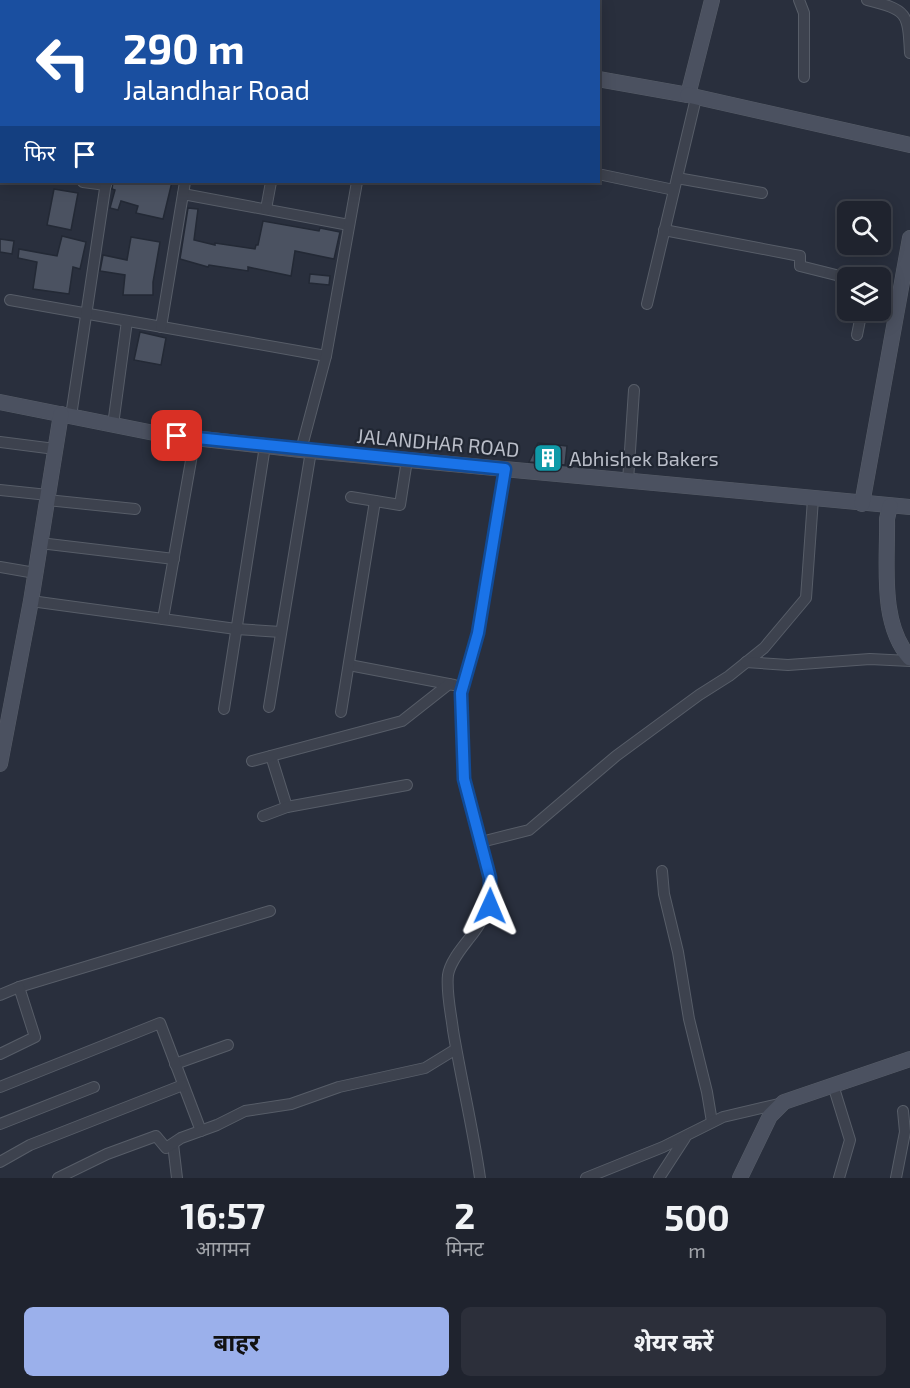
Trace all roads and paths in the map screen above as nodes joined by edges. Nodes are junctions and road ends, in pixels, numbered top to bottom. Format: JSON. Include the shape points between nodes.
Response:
{"nodes":[{"id":1,"x":712,"y":0,"type":"edge"},
{"id":2,"x":798,"y":0,"type":"edge"},
{"id":3,"x":867,"y":0,"type":"edge"},
{"id":4,"x":910,"y":53,"type":"edge"},
{"id":5,"x":804,"y":77,"type":"dead end"},
{"id":6,"x":600,"y":79,"type":"edge"},
{"id":7,"x":692,"y":96,"type":"junction"},
{"id":8,"x":910,"y":145,"type":"edge"},
{"id":9,"x":600,"y":174,"type":"edge"},
{"id":10,"x":677,"y":178,"type":"junction"},
{"id":11,"x":106,"y":183,"type":"edge"},
{"id":12,"x":185,"y":183,"type":"edge"},
{"id":13,"x":271,"y":183,"type":"edge"},
{"id":14,"x":357,"y":183,"type":"edge"},
{"id":15,"x":674,"y":190,"type":"junction"},
{"id":16,"x":762,"y":193,"type":"dead end"},
{"id":17,"x":183,"y":194,"type":"junction"},
{"id":18,"x":266,"y":210,"type":"junction"},
{"id":19,"x":349,"y":225,"type":"junction"},
{"id":20,"x":664,"y":230,"type":"junction"},
{"id":21,"x":910,"y":238,"type":"edge"},
{"id":22,"x":837,"y":275,"type":"edge"},
{"id":23,"x":10,"y":300,"type":"dead end"},
{"id":24,"x":647,"y":304,"type":"dead end"},
{"id":25,"x":86,"y":314,"type":"junction"},
{"id":26,"x":128,"y":321,"type":"junction"},
{"id":27,"x":860,"y":321,"type":"edge"},
{"id":28,"x":161,"y":327,"type":"junction"},
{"id":29,"x":857,"y":335,"type":"dead end"},
{"id":30,"x":326,"y":356,"type":"junction"},
{"id":31,"x":0,"y":390,"type":"edge"},
{"id":32,"x":634,"y":390,"type":"dead end"},
{"id":33,"x":5,"y":403,"type":"edge"},
{"id":34,"x":66,"y":415,"type":"junction"},
{"id":35,"x":113,"y":424,"type":"junction"},
{"id":36,"x":195,"y":438,"type":"junction"},
{"id":37,"x":0,"y":442,"type":"edge"},
{"id":38,"x":265,"y":446,"type":"junction"},
{"id":39,"x":55,"y":449,"type":"junction"},
{"id":40,"x":306,"y":450,"type":"junction"},
{"id":41,"x":407,"y":460,"type":"junction"},
{"id":42,"x":505,"y":469,"type":"junction"},
{"id":43,"x":628,"y":481,"type":"junction"},
{"id":44,"x":0,"y":490,"type":"edge"},
{"id":45,"x":351,"y":497,"type":"dead end"},
{"id":46,"x":47,"y":498,"type":"junction"},
{"id":47,"x":813,"y":499,"type":"junction"},
{"id":48,"x":375,"y":501,"type":"junction"},
{"id":49,"x":862,"y":504,"type":"junction"},
{"id":50,"x":890,"y":506,"type":"junction"},
{"id":51,"x":910,"y":507,"type":"edge"},
{"id":52,"x":135,"y":509,"type":"dead end"},
{"id":53,"x":40,"y":543,"type":"junction"},
{"id":54,"x":174,"y":559,"type":"junction"},
{"id":55,"x":0,"y":567,"type":"edge"},
{"id":56,"x":35,"y":573,"type":"junction"},
{"id":57,"x":31,"y":601,"type":"junction"},
{"id":58,"x":163,"y":619,"type":"junction"},
{"id":59,"x":236,"y":629,"type":"junction"},
{"id":60,"x":281,"y":632,"type":"junction"},
{"id":61,"x":910,"y":660,"type":"edge"},
{"id":62,"x":746,"y":662,"type":"junction"},
{"id":63,"x":349,"y":665,"type":"junction"},
{"id":64,"x":449,"y":684,"type":"junction"},
{"id":65,"x":463,"y":687,"type":"junction"},
{"id":66,"x":269,"y":707,"type":"dead end"},
{"id":67,"x":224,"y":709,"type":"dead end"},
{"id":68,"x":341,"y":712,"type":"dead end"},
{"id":69,"x":2,"y":743,"type":"edge"},
{"id":70,"x":271,"y":756,"type":"junction"},
{"id":71,"x":252,"y":761,"type":"dead end"},
{"id":72,"x":0,"y":764,"type":"edge"},
{"id":73,"x":407,"y":784,"type":"dead end"},
{"id":74,"x":287,"y":807,"type":"junction"},
{"id":75,"x":263,"y":816,"type":"dead end"},
{"id":76,"x":481,"y":842,"type":"junction"},
{"id":77,"x":662,"y":871,"type":"dead end"},
{"id":78,"x":270,"y":910,"type":"dead end"},
{"id":79,"x":19,"y":987,"type":"junction"},
{"id":80,"x":0,"y":995,"type":"edge"},
{"id":81,"x":228,"y":1045,"type":"dead end"},
{"id":82,"x":456,"y":1049,"type":"junction"},
{"id":83,"x":0,"y":1054,"type":"edge"},
{"id":84,"x":910,"y":1059,"type":"edge"},
{"id":85,"x":175,"y":1064,"type":"junction"},
{"id":86,"x":183,"y":1085,"type":"junction"},
{"id":87,"x":833,"y":1085,"type":"junction"},
{"id":88,"x":94,"y":1087,"type":"dead end"},
{"id":89,"x":0,"y":1088,"type":"edge"},
{"id":90,"x":784,"y":1102,"type":"junction"},
{"id":91,"x":903,"y":1111,"type":"dead end"},
{"id":92,"x":712,"y":1122,"type":"junction"},
{"id":93,"x":0,"y":1124,"type":"edge"},
{"id":94,"x":201,"y":1131,"type":"junction"},
{"id":95,"x":686,"y":1136,"type":"junction"},
{"id":96,"x":173,"y":1144,"type":"junction"},
{"id":97,"x":0,"y":1162,"type":"edge"},
{"id":98,"x":58,"y":1178,"type":"edge"},
{"id":99,"x":177,"y":1178,"type":"edge"},
{"id":100,"x":480,"y":1178,"type":"edge"},
{"id":101,"x":586,"y":1178,"type":"edge"},
{"id":102,"x":659,"y":1178,"type":"edge"},
{"id":103,"x":740,"y":1178,"type":"edge"},
{"id":104,"x":839,"y":1178,"type":"edge"},
{"id":105,"x":896,"y":1178,"type":"edge"}],
"edges":[{"from":1,"to":7,"type":"street"},
{"from":2,"to":5,"type":"street","via":[[804,13]]},
{"from":3,"to":4,"type":"street","via":[[894,7],[906,17]]},
{"from":6,"to":7,"type":"street"},
{"from":7,"to":8,"type":"street"},
{"from":7,"to":10,"type":"street"},
{"from":9,"to":15,"type":"street"},
{"from":10,"to":15,"type":"street"},
{"from":10,"to":16,"type":"street"},
{"from":11,"to":25,"type":"street"},
{"from":12,"to":17,"type":"street"},
{"from":13,"to":18,"type":"street"},
{"from":14,"to":19,"type":"street"},
{"from":15,"to":20,"type":"street"},
{"from":17,"to":18,"type":"street"},
{"from":17,"to":28,"type":"street"},
{"from":18,"to":19,"type":"street"},
{"from":19,"to":30,"type":"street"},
{"from":20,"to":22,"type":"street","via":[[800,256],[800,266]]},
{"from":20,"to":24,"type":"street"},
{"from":21,"to":49,"type":"street"},
{"from":23,"to":25,"type":"street"},
{"from":25,"to":26,"type":"street"},
{"from":25,"to":34,"type":"street"},
{"from":26,"to":28,"type":"street"},
{"from":26,"to":35,"type":"street"},
{"from":27,"to":29,"type":"street"},
{"from":28,"to":30,"type":"street"},
{"from":30,"to":40,"type":"street"},
{"from":31,"to":33,"type":"street"},
{"from":32,"to":43,"type":"street"},
{"from":33,"to":34,"type":"street","name":"JALANDHAR ROAD"},
{"from":34,"to":35,"type":"street","name":"JALANDHAR ROAD"},
{"from":34,"to":39,"type":"street"},
{"from":35,"to":36,"type":"street","name":"JALANDHAR ROAD"},
{"from":36,"to":38,"type":"street","name":"JALANDHAR ROAD"},
{"from":36,"to":54,"type":"street"},
{"from":37,"to":39,"type":"street"},
{"from":38,"to":40,"type":"street","name":"JALANDHAR ROAD"},
{"from":38,"to":59,"type":"street"},
{"from":39,"to":46,"type":"street"},
{"from":40,"to":41,"type":"street","name":"JALANDHAR ROAD"},
{"from":40,"to":60,"type":"street"},
{"from":41,"to":42,"type":"street","name":"JALANDHAR ROAD"},
{"from":41,"to":48,"type":"street","via":[[400,505]]},
{"from":42,"to":43,"type":"street","name":"JALANDHAR ROAD"},
{"from":42,"to":65,"type":"street","via":[[478,633]]},
{"from":43,"to":47,"type":"street","name":"JALANDHAR ROAD"},
{"from":44,"to":46,"type":"street"},
{"from":45,"to":48,"type":"street"},
{"from":46,"to":52,"type":"street"},
{"from":46,"to":53,"type":"street"},
{"from":47,"to":49,"type":"street","name":"JALANDHAR ROAD"},
{"from":47,"to":62,"type":"street","via":[[806,598],[764,648]]},
{"from":48,"to":63,"type":"street"},
{"from":49,"to":50,"type":"street","name":"JALANDHAR ROAD"},
{"from":50,"to":51,"type":"street","name":"JALANDHAR ROAD"},
{"from":50,"to":61,"type":"street","via":[[890,611],[897,640]]},
{"from":53,"to":54,"type":"street"},
{"from":53,"to":56,"type":"street"},
{"from":54,"to":58,"type":"street"},
{"from":55,"to":56,"type":"street"},
{"from":56,"to":57,"type":"street"},
{"from":57,"to":58,"type":"street"},
{"from":57,"to":69,"type":"street"},
{"from":58,"to":59,"type":"street"},
{"from":59,"to":60,"type":"street"},
{"from":59,"to":67,"type":"street"},
{"from":60,"to":66,"type":"street"},
{"from":61,"to":62,"type":"street","via":[[788,665]]},
{"from":62,"to":76,"type":"street","via":[[616,756],[529,830]]},
{"from":63,"to":64,"type":"street"},
{"from":63,"to":68,"type":"street"},
{"from":64,"to":65,"type":"street"},
{"from":64,"to":70,"type":"street","via":[[402,721]]},
{"from":65,"to":76,"type":"street","via":[[464,779]]},
{"from":69,"to":72,"type":"street"},
{"from":70,"to":71,"type":"street"},
{"from":70,"to":74,"type":"street"},
{"from":73,"to":74,"type":"street"},
{"from":74,"to":75,"type":"street"},
{"from":76,"to":82,"type":"street","via":[[490,878],[490,906],[448,974]]},
{"from":77,"to":92,"type":"street"},
{"from":78,"to":79,"type":"street"},
{"from":79,"to":80,"type":"street"},
{"from":79,"to":83,"type":"street","via":[[35,1037]]},
{"from":81,"to":85,"type":"street"},
{"from":82,"to":94,"type":"street","via":[[424,1068],[339,1087],[291,1104],[244,1111]]},
{"from":82,"to":100,"type":"street"},
{"from":84,"to":87,"type":"street"},
{"from":85,"to":86,"type":"street"},
{"from":85,"to":89,"type":"street","via":[[160,1023]]},
{"from":86,"to":94,"type":"street"},
{"from":86,"to":97,"type":"street","via":[[30,1145]]},
{"from":87,"to":90,"type":"street"},
{"from":87,"to":104,"type":"street","via":[[850,1140]]},
{"from":88,"to":93,"type":"street"},
{"from":90,"to":92,"type":"street"},
{"from":90,"to":103,"type":"street","via":[[770,1116]]},
{"from":91,"to":105,"type":"street","via":[[905,1132]]},
{"from":92,"to":95,"type":"street"},
{"from":94,"to":96,"type":"street"},
{"from":95,"to":101,"type":"street"},
{"from":95,"to":102,"type":"street"},
{"from":96,"to":98,"type":"street","via":[[166,1148],[156,1136],[140,1140]]},
{"from":96,"to":99,"type":"street"}]}
